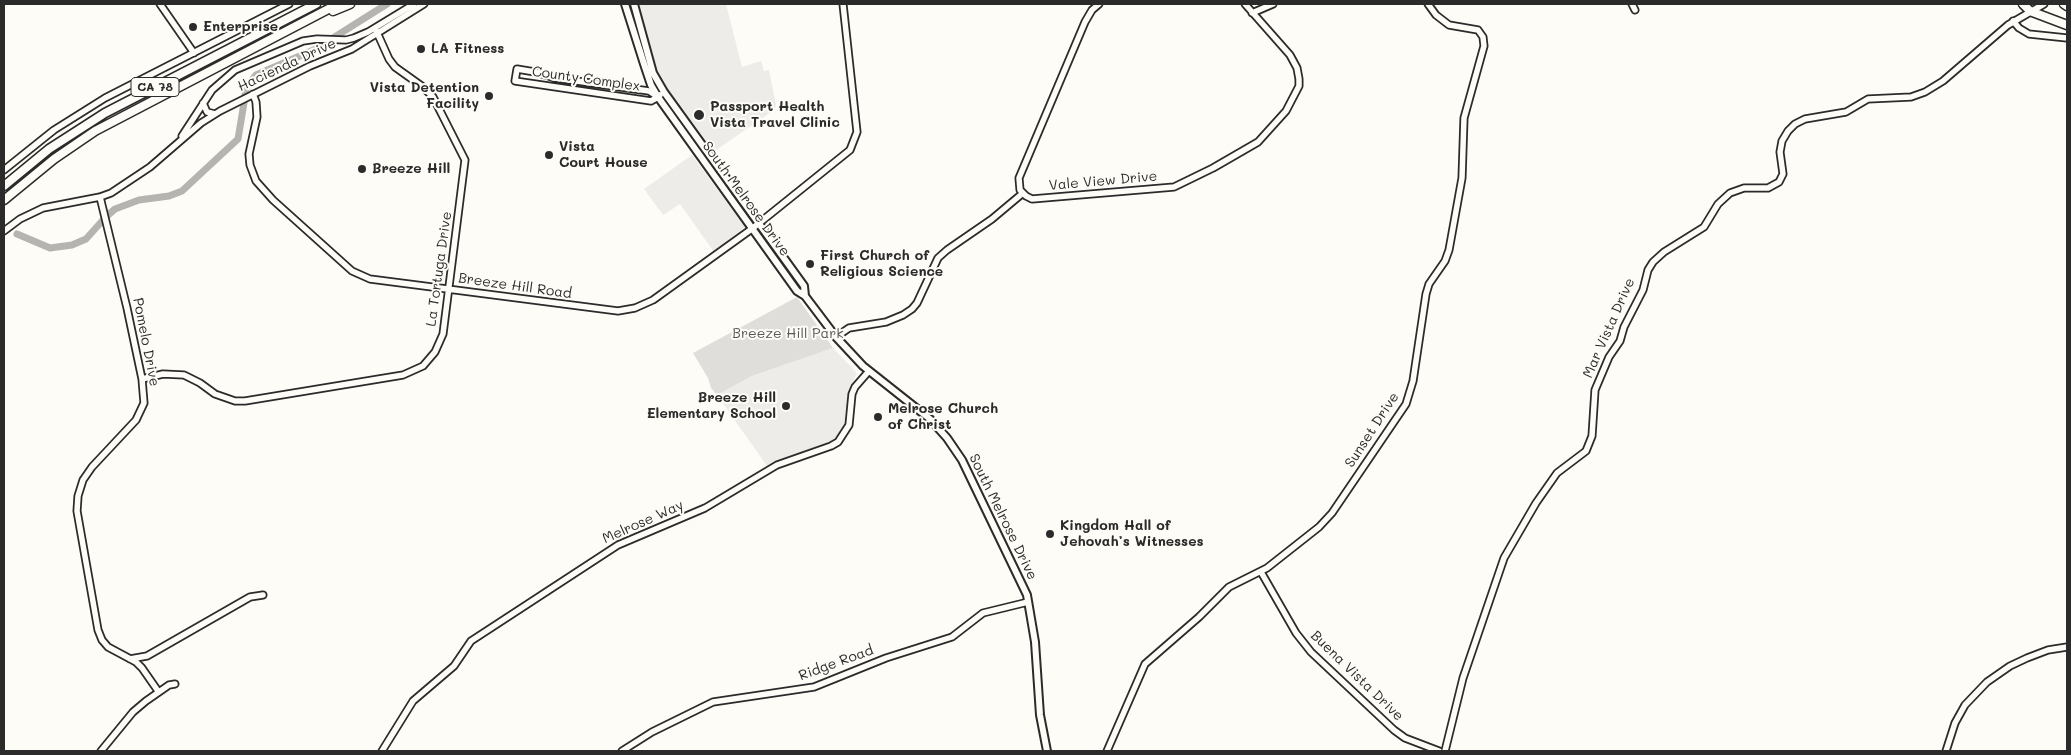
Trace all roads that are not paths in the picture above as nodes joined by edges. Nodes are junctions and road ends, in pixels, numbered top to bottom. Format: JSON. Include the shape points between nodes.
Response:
{"nodes":[{"id":1,"x":160,"y":4,"type":"edge"},
{"id":2,"x":289,"y":4,"type":"edge"},
{"id":3,"x":316,"y":4,"type":"edge"},
{"id":4,"x":338,"y":4,"type":"edge"},
{"id":5,"x":350,"y":4,"type":"edge"},
{"id":6,"x":414,"y":4,"type":"edge"},
{"id":7,"x":424,"y":4,"type":"edge"},
{"id":8,"x":625,"y":4,"type":"edge"},
{"id":9,"x":634,"y":4,"type":"edge"},
{"id":10,"x":843,"y":4,"type":"edge"},
{"id":11,"x":1099,"y":4,"type":"edge"},
{"id":12,"x":1245,"y":4,"type":"edge"},
{"id":13,"x":1273,"y":4,"type":"edge"},
{"id":14,"x":1428,"y":4,"type":"edge"},
{"id":15,"x":2023,"y":4,"type":"edge"},
{"id":16,"x":2043,"y":4,"type":"edge"},
{"id":17,"x":2030,"y":11,"type":"junction"},
{"id":18,"x":1252,"y":13,"type":"junction"},
{"id":19,"x":308,"y":20,"type":"junction"},
{"id":20,"x":2014,"y":21,"type":"junction"},
{"id":21,"x":2067,"y":25,"type":"edge"},
{"id":22,"x":376,"y":30,"type":"junction"},
{"id":23,"x":2067,"y":38,"type":"edge"},
{"id":24,"x":194,"y":53,"type":"junction"},
{"id":25,"x":664,"y":92,"type":"junction"},
{"id":26,"x":253,"y":94,"type":"junction"},
{"id":27,"x":658,"y":97,"type":"junction"},
{"id":28,"x":203,"y":103,"type":"junction"},
{"id":29,"x":215,"y":114,"type":"junction"},
{"id":30,"x":165,"y":156,"type":"junction"},
{"id":31,"x":4,"y":170,"type":"edge"},
{"id":32,"x":4,"y":186,"type":"edge"},
{"id":33,"x":1023,"y":193,"type":"junction"},
{"id":34,"x":100,"y":197,"type":"junction"},
{"id":35,"x":4,"y":200,"type":"edge"},
{"id":36,"x":758,"y":224,"type":"junction"},
{"id":37,"x":752,"y":228,"type":"junction"},
{"id":38,"x":4,"y":231,"type":"edge"},
{"id":39,"x":448,"y":290,"type":"junction"},
{"id":40,"x":805,"y":296,"type":"junction"},
{"id":41,"x":836,"y":337,"type":"junction"},
{"id":42,"x":869,"y":371,"type":"junction"},
{"id":43,"x":142,"y":379,"type":"junction"},
{"id":44,"x":1261,"y":572,"type":"junction"},
{"id":45,"x":263,"y":595,"type":"dead end"},
{"id":46,"x":1028,"y":602,"type":"junction"},
{"id":47,"x":2067,"y":647,"type":"edge"},
{"id":48,"x":127,"y":658,"type":"junction"},
{"id":49,"x":175,"y":684,"type":"dead end"},
{"id":50,"x":158,"y":691,"type":"junction"},
{"id":51,"x":101,"y":751,"type":"edge"},
{"id":52,"x":382,"y":751,"type":"edge"},
{"id":53,"x":622,"y":751,"type":"edge"},
{"id":54,"x":1048,"y":751,"type":"edge"},
{"id":55,"x":1106,"y":751,"type":"edge"},
{"id":56,"x":1439,"y":751,"type":"edge"},
{"id":57,"x":1445,"y":751,"type":"edge"},
{"id":58,"x":1946,"y":751,"type":"edge"}],
"edges":[{"from":1,"to":24,"type":"street"},
{"from":2,"to":24,"type":"street"},
{"from":3,"to":32,"type":"highway","number":"CA 78","via":[[84,126],[42,154]]},
{"from":4,"to":19,"type":"highway","number":"CA 78"},
{"from":5,"to":19,"type":"highway"},
{"from":6,"to":22,"type":"street","name":"Hacienda Drive"},
{"from":7,"to":22,"type":"street","name":"Hacienda Drive"},
{"from":8,"to":27,"type":"main road","name":"South Melrose Drive","via":[[651,85]]},
{"from":9,"to":25,"type":"main road","name":"South Melrose Drive","via":[[653,73]]},
{"from":10,"to":36,"type":"street","name":"Breeze Hill Road","via":[[857,132],[855,141],[850,150]]},
{"from":11,"to":33,"type":"street","via":[[1085,22],[1019,178]]},
{"from":12,"to":18,"type":"street","name":"Vale View Drive"},
{"from":13,"to":18,"type":"street"},
{"from":14,"to":44,"type":"street","name":"Sunset Drive","via":[[1446,23],[1478,30],[1484,41],[1464,118],[1462,178],[1449,250],[1426,294],[1410,392],[1400,415],[1332,512],[1310,535]]},
{"from":15,"to":17,"type":"highway"},
{"from":16,"to":17,"type":"street","name":"Mar Vista Drive"},
{"from":17,"to":20,"type":"street","name":"Mar Vista Drive"},
{"from":17,"to":21,"type":"highway"},
{"from":18,"to":33,"type":"street","name":"Vale View Drive","via":[[1290,54],[1297,68],[1299,86],[1283,115],[1253,145],[1174,187],[1037,200]]},
{"from":19,"to":35,"type":"highway","number":"CA 78","via":[[95,131]]},
{"from":20,"to":23,"type":"street","via":[[2029,34]]},
{"from":20,"to":57,"type":"street","name":"Mar Vista Drive","via":[[1943,81],[1925,92],[1910,97],[1868,100],[1846,112],[1805,119],[1795,124],[1782,141],[1783,174],[1778,182],[1768,188],[1744,188],[1730,193],[1718,204],[1704,227],[1653,262],[1620,341],[1609,357],[1595,390],[1592,436],[1586,451],[1557,473],[1504,558],[1463,678]]},
{"from":22,"to":26,"type":"street","name":"Hacienda Drive","via":[[352,49]]},
{"from":22,"to":28,"type":"street","name":"Hacienda Drive","via":[[346,40],[312,39],[293,44],[235,70],[212,90]]},
{"from":22,"to":39,"type":"street","name":"La Tortuga Drive","via":[[395,67],[433,97],[464,155]]},
{"from":24,"to":31,"type":"street","via":[[79,114]]},
{"from":25,"to":27,"type":"street","name":"County Complex"},
{"from":25,"to":36,"type":"main road","name":"South Melrose Drive"},
{"from":26,"to":29,"type":"street","name":"Hacienda Drive"},
{"from":26,"to":39,"type":"street","name":"Breeze Hill Road","via":[[257,116],[250,144],[250,165],[256,181],[273,200],[362,277]]},
{"from":27,"to":27,"type":"street","name":"County Complex","via":[[648,91],[554,78],[517,69],[515,81],[651,101]]},
{"from":27,"to":37,"type":"main road","name":"South Melrose Drive"},
{"from":28,"to":29,"type":"street","via":[[208,112]]},
{"from":28,"to":30,"type":"street","name":"Hacienda Drive"},
{"from":29,"to":30,"type":"street","name":"Hacienda Drive"},
{"from":30,"to":34,"type":"street","name":"Hacienda Drive","via":[[123,186]]},
{"from":33,"to":41,"type":"street","via":[[938,258],[912,309],[886,322],[849,328]]},
{"from":34,"to":38,"type":"street","name":"Hacienda Drive","via":[[43,208]]},
{"from":34,"to":43,"type":"street","name":"Pomelo Drive"},
{"from":36,"to":37,"type":"street","name":"Breeze Hill Road"},
{"from":36,"to":40,"type":"main road","name":"South Melrose Drive","via":[[804,286]]},
{"from":37,"to":39,"type":"street","name":"Breeze Hill Road","via":[[653,300],[635,308],[608,311]]},
{"from":37,"to":40,"type":"main road","name":"South Melrose Drive","via":[[797,291]]},
{"from":39,"to":43,"type":"street","name":"La Tortuga Drive","via":[[443,334],[435,352],[423,366],[403,375],[245,401],[215,394],[184,375],[163,374]]},
{"from":40,"to":41,"type":"main road","name":"South Melrose Drive"},
{"from":41,"to":42,"type":"main road","name":"South Melrose Drive"},
{"from":42,"to":46,"type":"main road","name":"South Melrose Drive","via":[[930,419],[947,438],[962,460]]},
{"from":42,"to":52,"type":"street","name":"Melrose Way","via":[[855,387],[849,425],[838,442],[777,465],[705,508],[618,545],[471,641],[454,666],[412,701]]},
{"from":43,"to":48,"type":"street","name":"Pomelo Drive","via":[[144,403],[139,416],[83,480],[77,511],[98,630],[108,647]]},
{"from":44,"to":55,"type":"street","name":"Sunset Drive","via":[[1229,587],[1145,664]]},
{"from":44,"to":56,"type":"street","name":"Buena Vista Drive","via":[[1296,633],[1311,652],[1394,730],[1405,738]]},
{"from":45,"to":48,"type":"street","via":[[250,597],[147,656]]},
{"from":46,"to":53,"type":"street","name":"Ridge Road","via":[[983,613],[952,637],[886,658],[814,687],[713,702],[652,732]]},
{"from":46,"to":54,"type":"main road","name":"South Melrose Drive","via":[[1040,716]]},
{"from":47,"to":58,"type":"street","via":[[2027,658],[1987,682],[1966,705],[1954,726]]},
{"from":48,"to":50,"type":"street","via":[[142,668]]},
{"from":49,"to":50,"type":"street"},
{"from":50,"to":51,"type":"street","via":[[133,712]]}]}
